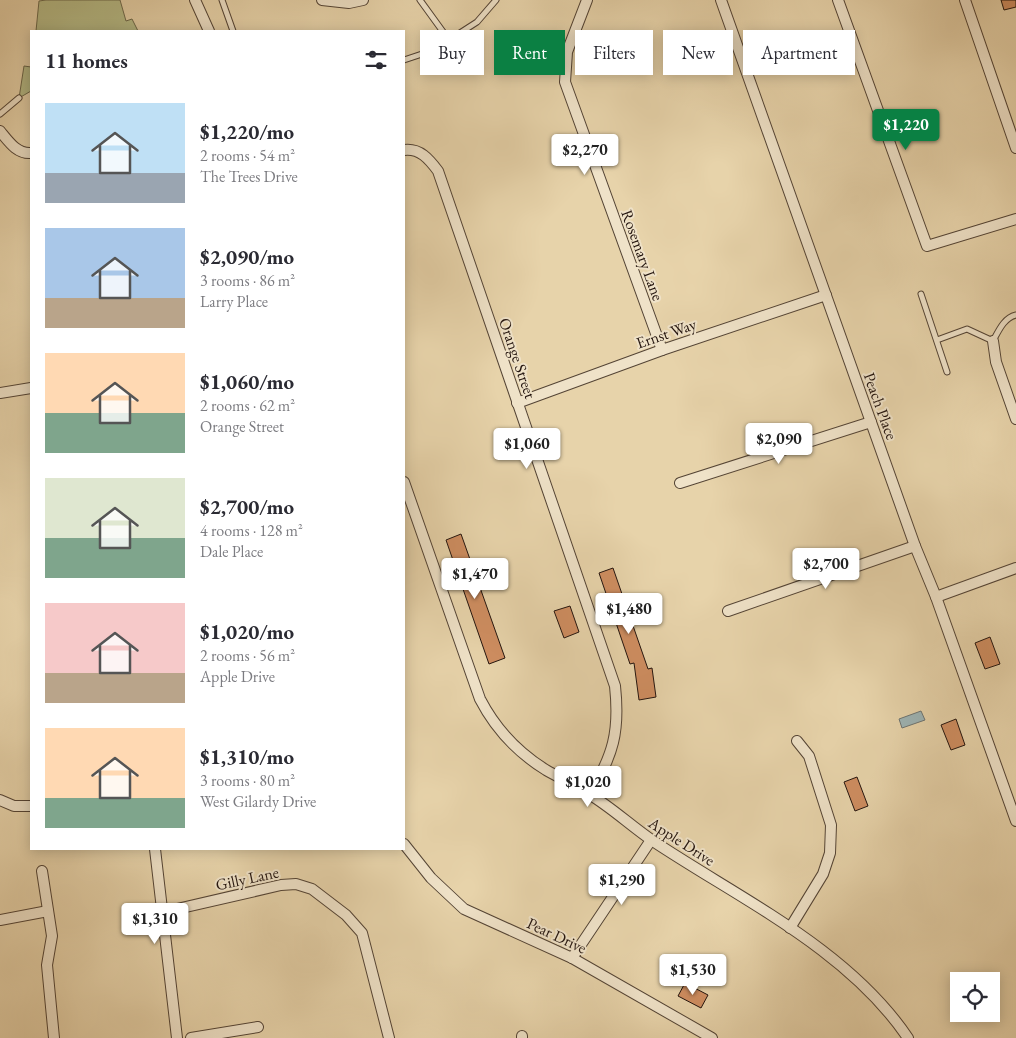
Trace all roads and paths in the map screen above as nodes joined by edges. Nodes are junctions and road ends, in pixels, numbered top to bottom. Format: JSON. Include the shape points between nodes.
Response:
{"nodes":[{"id":1,"x":195,"y":0,"type":"edge"},
{"id":2,"x":222,"y":0,"type":"edge"},
{"id":3,"x":322,"y":0,"type":"edge"},
{"id":4,"x":363,"y":0,"type":"edge"},
{"id":5,"x":420,"y":0,"type":"edge"},
{"id":6,"x":496,"y":0,"type":"edge"},
{"id":7,"x":587,"y":0,"type":"edge"},
{"id":8,"x":721,"y":0,"type":"edge"},
{"id":9,"x":838,"y":0,"type":"edge"},
{"id":10,"x":965,"y":0,"type":"edge"},
{"id":11,"x":210,"y":30,"type":"edge"},
{"id":12,"x":233,"y":30,"type":"edge"},
{"id":13,"x":442,"y":30,"type":"edge"},
{"id":14,"x":465,"y":30,"type":"edge"},
{"id":15,"x":420,"y":55,"type":"edge"},
{"id":16,"x":405,"y":60,"type":"edge"},
{"id":17,"x":19,"y":98,"type":"dead end"},
{"id":18,"x":0,"y":114,"type":"edge"},
{"id":19,"x":0,"y":132,"type":"edge"},
{"id":20,"x":1016,"y":148,"type":"edge"},
{"id":21,"x":405,"y":150,"type":"edge"},
{"id":22,"x":30,"y":153,"type":"edge"},
{"id":23,"x":1016,"y":219,"type":"edge"},
{"id":24,"x":921,"y":294,"type":"dead end"},
{"id":25,"x":826,"y":295,"type":"junction"},
{"id":26,"x":1016,"y":315,"type":"edge"},
{"id":27,"x":937,"y":340,"type":"junction"},
{"id":28,"x":993,"y":341,"type":"junction"},
{"id":29,"x":662,"y":350,"type":"junction"},
{"id":30,"x":947,"y":372,"type":"dead end"},
{"id":31,"x":30,"y":388,"type":"edge"},
{"id":32,"x":0,"y":394,"type":"edge"},
{"id":33,"x":517,"y":404,"type":"junction"},
{"id":34,"x":1016,"y":419,"type":"edge"},
{"id":35,"x":871,"y":422,"type":"junction"},
{"id":36,"x":680,"y":484,"type":"dead end"},
{"id":37,"x":405,"y":485,"type":"edge"},
{"id":38,"x":915,"y":546,"type":"junction"},
{"id":39,"x":1016,"y":568,"type":"edge"},
{"id":40,"x":936,"y":596,"type":"junction"},
{"id":41,"x":728,"y":610,"type":"dead end"},
{"id":42,"x":797,"y":741,"type":"dead end"},
{"id":43,"x":590,"y":794,"type":"junction"},
{"id":44,"x":0,"y":800,"type":"edge"},
{"id":45,"x":30,"y":806,"type":"edge"},
{"id":46,"x":1016,"y":821,"type":"edge"},
{"id":47,"x":651,"y":840,"type":"junction"},
{"id":48,"x":405,"y":845,"type":"edge"},
{"id":49,"x":155,"y":850,"type":"edge"},
{"id":50,"x":42,"y":871,"type":"dead end"},
{"id":51,"x":48,"y":911,"type":"junction"},
{"id":52,"x":164,"y":912,"type":"junction"},
{"id":53,"x":0,"y":920,"type":"edge"},
{"id":54,"x":790,"y":928,"type":"junction"},
{"id":55,"x":572,"y":958,"type":"junction"},
{"id":56,"x":258,"y":1027,"type":"dead end"},
{"id":57,"x":54,"y":1038,"type":"edge"},
{"id":58,"x":177,"y":1038,"type":"edge"},
{"id":59,"x":191,"y":1038,"type":"edge"},
{"id":60,"x":389,"y":1038,"type":"edge"},
{"id":61,"x":712,"y":1038,"type":"edge"},
{"id":62,"x":908,"y":1038,"type":"edge"}],
"edges":[{"from":1,"to":11,"type":"street"},
{"from":2,"to":12,"type":"lane"},
{"from":3,"to":4,"type":"street","via":[[349,4]]},
{"from":5,"to":13,"type":"lane"},
{"from":6,"to":14,"type":"lane","via":[[477,22]]},
{"from":7,"to":29,"type":"street","name":"Rosemary Lane","via":[[567,52],[565,82]]},
{"from":8,"to":25,"type":"street","name":"Peach Place"},
{"from":9,"to":23,"type":"street","via":[[927,246]]},
{"from":10,"to":20,"type":"street"},
{"from":15,"to":16,"type":"lane"},
{"from":17,"to":18,"type":"lane"},
{"from":19,"to":22,"type":"street","via":[[13,147]]},
{"from":21,"to":33,"type":"street","name":"Orange Street","via":[[421,153],[438,171]]},
{"from":24,"to":27,"type":"lane"},
{"from":25,"to":29,"type":"street","name":"Ernst Way"},
{"from":25,"to":35,"type":"street","name":"Peach Place"},
{"from":26,"to":28,"type":"lane","via":[[1010,316],[1002,325]]},
{"from":27,"to":28,"type":"lane","via":[[967,329]]},
{"from":27,"to":30,"type":"lane"},
{"from":28,"to":34,"type":"street","via":[[996,362]]},
{"from":29,"to":33,"type":"street","name":"Ernst Way"},
{"from":31,"to":32,"type":"street"},
{"from":33,"to":43,"type":"street","name":"Orange Street","via":[[616,686],[618,714],[614,745]]},
{"from":35,"to":36,"type":"street"},
{"from":35,"to":38,"type":"street","name":"Peach Place"},
{"from":37,"to":43,"type":"street","name":"Apple Drive","via":[[480,699],[489,716],[520,752]]},
{"from":38,"to":40,"type":"street","name":"Peach Place"},
{"from":38,"to":41,"type":"street"},
{"from":39,"to":40,"type":"street"},
{"from":40,"to":46,"type":"street","name":"Peach Place"},
{"from":42,"to":54,"type":"street","via":[[810,756],[831,825],[830,854],[823,874]]},
{"from":43,"to":47,"type":"street","name":"Apple Drive"},
{"from":44,"to":45,"type":"street","via":[[14,806]]},
{"from":47,"to":54,"type":"street","name":"Apple Drive"},
{"from":47,"to":55,"type":"street"},
{"from":48,"to":55,"type":"street","name":"Pear Drive","via":[[431,878],[464,910]]},
{"from":49,"to":52,"type":"street"},
{"from":50,"to":51,"type":"street"},
{"from":51,"to":53,"type":"street"},
{"from":51,"to":57,"type":"street","via":[[52,936],[47,965]]},
{"from":52,"to":58,"type":"street"},
{"from":52,"to":60,"type":"street","name":"Gilly Lane","via":[[281,885],[296,884],[312,889],[346,915],[362,933]]},
{"from":54,"to":62,"type":"street","name":"Apple Drive","via":[[849,973],[892,1014]]},
{"from":55,"to":61,"type":"street","name":"Pear Drive"},
{"from":56,"to":59,"type":"street"}]}
